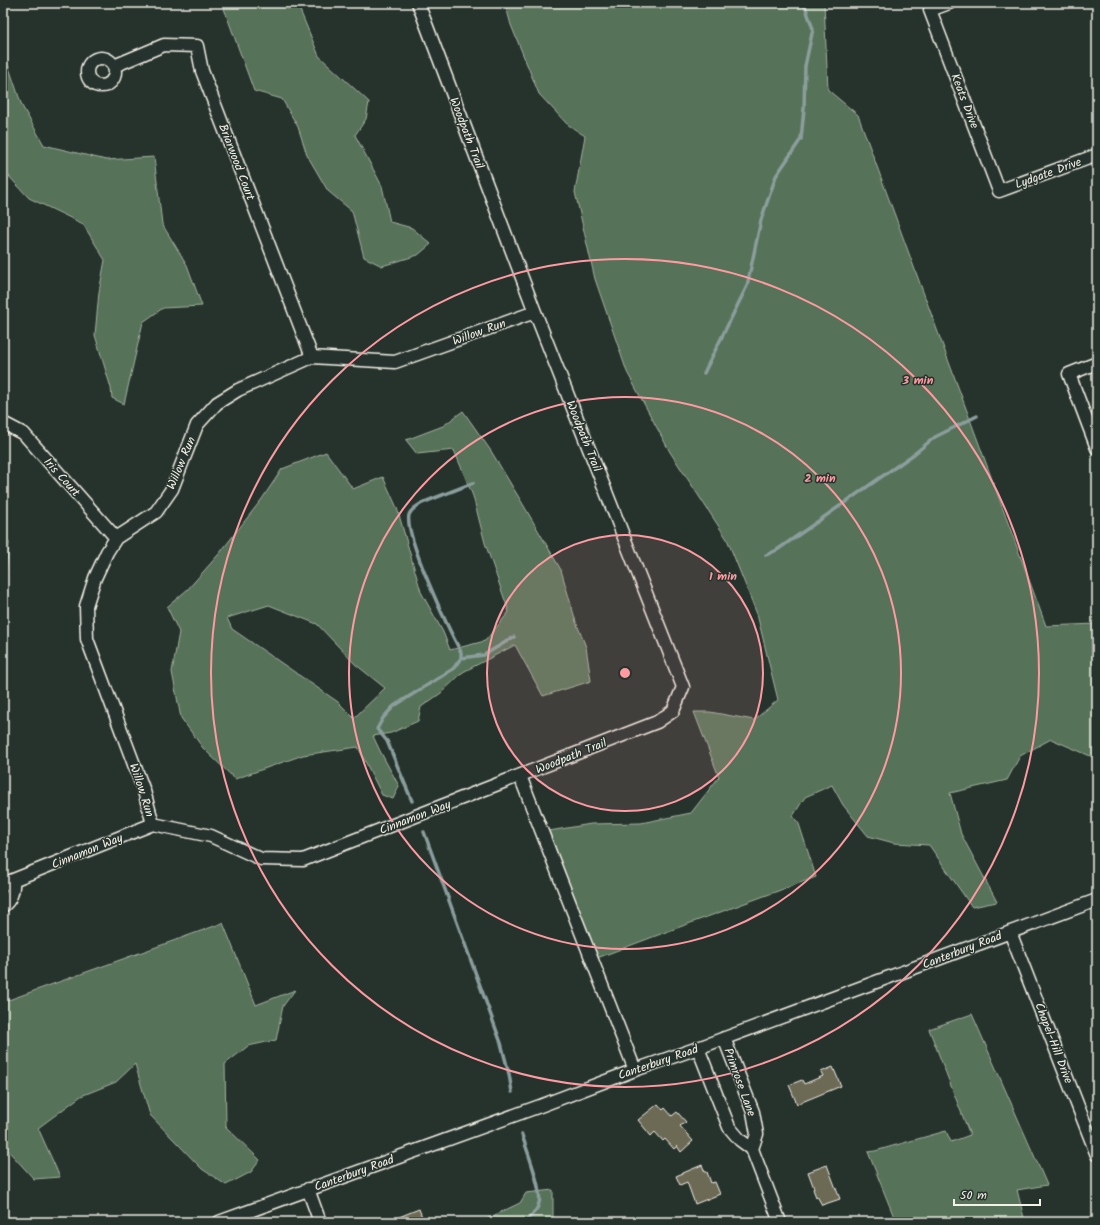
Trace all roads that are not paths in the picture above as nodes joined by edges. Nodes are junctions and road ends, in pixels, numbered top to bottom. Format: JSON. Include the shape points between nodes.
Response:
{"nodes":[{"id":1,"x":418,"y":3,"type":"edge"},
{"id":2,"x":949,"y":3,"type":"edge"},
{"id":3,"x":114,"y":66,"type":"dead end"},
{"id":4,"x":1097,"y":155,"type":"edge"},
{"id":5,"x":999,"y":191,"type":"joint"},
{"id":6,"x":535,"y":312,"type":"junction"},
{"id":7,"x":312,"y":357,"type":"junction"},
{"id":8,"x":1097,"y":363,"type":"edge"},
{"id":9,"x":3,"y":423,"type":"edge"},
{"id":10,"x":1097,"y":448,"type":"edge"},
{"id":11,"x":116,"y":538,"type":"junction"},
{"id":12,"x":520,"y":776,"type":"junction"},
{"id":13,"x":153,"y":824,"type":"junction"},
{"id":14,"x":8,"y":883,"type":"edge"},
{"id":15,"x":1097,"y":900,"type":"edge"},
{"id":16,"x":3,"y":906,"type":"edge"},
{"id":17,"x":1010,"y":932,"type":"junction"},
{"id":18,"x":724,"y":1038,"type":"junction"},
{"id":19,"x":698,"y":1048,"type":"junction"},
{"id":20,"x":635,"y":1070,"type":"junction"},
{"id":21,"x":752,"y":1149,"type":"junction"},
{"id":22,"x":1097,"y":1154,"type":"edge"},
{"id":23,"x":308,"y":1189,"type":"junction"},
{"id":24,"x":219,"y":1222,"type":"edge"},
{"id":25,"x":320,"y":1222,"type":"edge"},
{"id":26,"x":780,"y":1222,"type":"edge"}],
"edges":[{"from":1,"to":6,"type":"street","name":"Woodpath Trail"},
{"from":2,"to":5,"type":"street","name":"Keats Drive","via":[[930,10]]},
{"from":3,"to":7,"type":"street","name":"Briarwood Court","via":[[164,45],[197,46],[202,71]]},
{"from":4,"to":5,"type":"street","name":"Lydgate Drive"},
{"from":6,"to":7,"type":"street","name":"Willow Run","via":[[395,362]]},
{"from":6,"to":12,"type":"street","name":"Woodpath Trail","via":[[683,687],[674,712],[657,722]]},
{"from":7,"to":11,"type":"street","name":"Willow Run","via":[[238,390],[217,403],[197,425],[172,489],[156,512]]},
{"from":8,"to":10,"type":"street","via":[[1069,374]]},
{"from":9,"to":11,"type":"street","name":"Iris Court","via":[[24,434]]},
{"from":11,"to":13,"type":"street","name":"Willow Run","via":[[95,578],[86,606],[87,639],[144,791]]},
{"from":12,"to":13,"type":"street","name":"Cinnamon Way","via":[[303,860],[261,859],[211,836]]},
{"from":12,"to":20,"type":"street"},
{"from":13,"to":14,"type":"street","name":"Cinnamon Way"},
{"from":14,"to":16,"type":"street","name":"Cinnamon Way","via":[[14,886],[9,900]]},
{"from":15,"to":17,"type":"street","name":"Canterbury Road"},
{"from":17,"to":18,"type":"street","name":"Canterbury Road"},
{"from":17,"to":22,"type":"street","name":"Chapel-Hill Drive"},
{"from":18,"to":19,"type":"street","name":"Canterbury Road"},
{"from":18,"to":21,"type":"street","name":"Primrose Lane","via":[[753,1112],[757,1134]]},
{"from":19,"to":20,"type":"street","name":"Canterbury Road"},
{"from":19,"to":21,"type":"street","via":[[730,1128]]},
{"from":20,"to":23,"type":"street","name":"Canterbury Road"},
{"from":21,"to":26,"type":"street"},
{"from":23,"to":24,"type":"street","name":"Canterbury Road"},
{"from":23,"to":25,"type":"street"}]}
